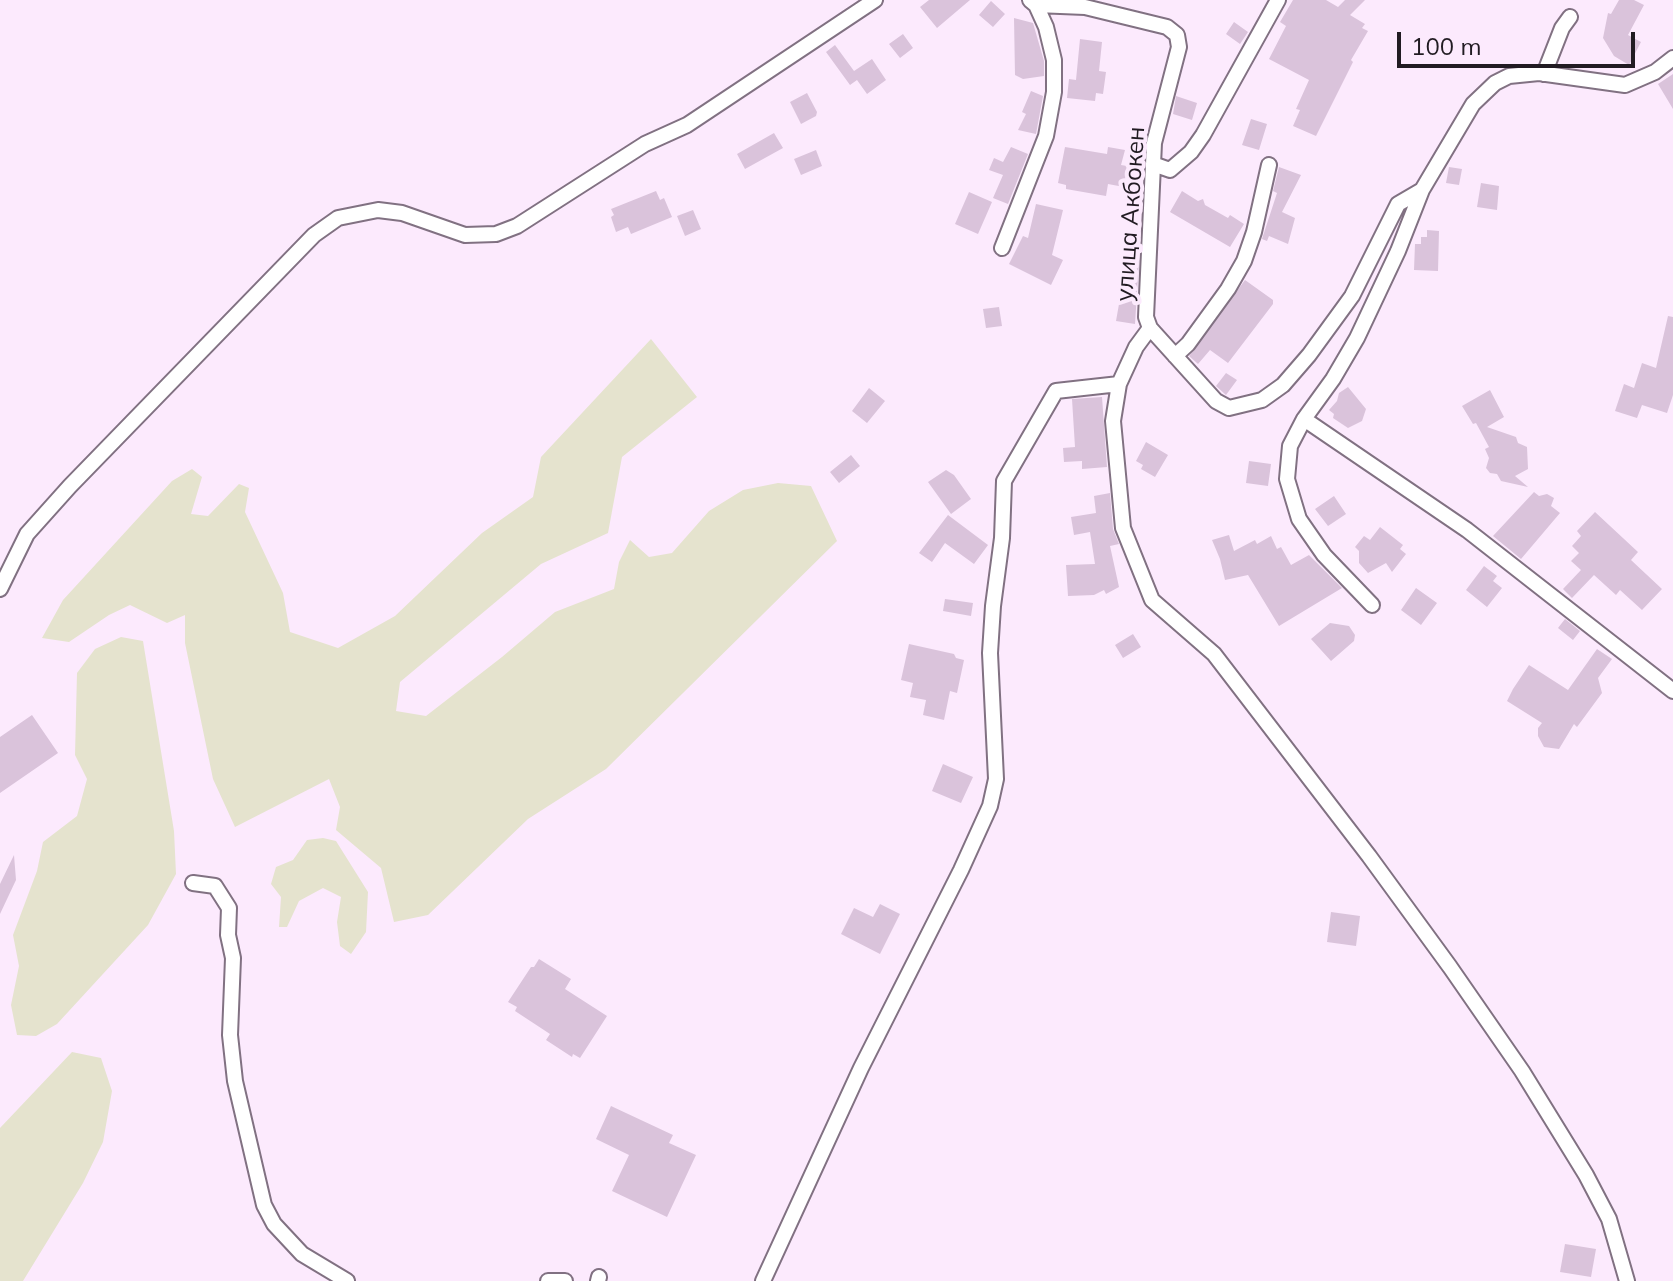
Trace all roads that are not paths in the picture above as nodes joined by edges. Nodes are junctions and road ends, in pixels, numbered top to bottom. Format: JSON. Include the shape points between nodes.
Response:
{"nodes":[{"id":1,"x":875,"y":0,"type":"edge"},
{"id":2,"x":1278,"y":0,"type":"edge"},
{"id":3,"x":1033,"y":2,"type":"edge"},
{"id":4,"x":1570,"y":17,"type":"dead end"},
{"id":5,"x":1673,"y":58,"type":"edge"},
{"id":6,"x":1544,"y":74,"type":"junction"},
{"id":7,"x":1153,"y":164,"type":"junction"},
{"id":8,"x":1269,"y":165,"type":"dead end"},
{"id":9,"x":1422,"y":190,"type":"junction"},
{"id":10,"x":1002,"y":248,"type":"dead end"},
{"id":11,"x":1150,"y":328,"type":"junction"},
{"id":12,"x":1175,"y":356,"type":"junction"},
{"id":13,"x":1119,"y":384,"type":"junction"},
{"id":14,"x":1304,"y":419,"type":"junction"},
{"id":15,"x":0,"y":589,"type":"edge"},
{"id":16,"x":1372,"y":605,"type":"dead end"},
{"id":17,"x":1673,"y":691,"type":"edge"},
{"id":18,"x":193,"y":883,"type":"dead end"},
{"id":19,"x":347,"y":1281,"type":"edge"},
{"id":20,"x":548,"y":1281,"type":"edge"},
{"id":21,"x":565,"y":1281,"type":"edge"},
{"id":22,"x":763,"y":1281,"type":"edge"},
{"id":23,"x":1627,"y":1281,"type":"edge"}],
"edges":[{"from":1,"to":15,"type":"street","via":[[687,125],[645,144],[517,226],[496,234],[465,235],[402,213],[378,210],[338,218],[314,235],[27,534]]},
{"from":2,"to":7,"type":"street","via":[[1191,152],[1170,170]]},
{"from":3,"to":7,"type":"street","name":"улица Акбокен","via":[[1085,7],[1167,27],[1177,35],[1179,47]]},
{"from":3,"to":10,"type":"street","via":[[1054,60],[1054,92],[1046,136]]},
{"from":4,"to":6,"type":"street"},
{"from":5,"to":6,"type":"street","via":[[1625,85]]},
{"from":6,"to":9,"type":"street","via":[[1509,76],[1484,93]]},
{"from":7,"to":11,"type":"street","name":"улица Акбокен","via":[[1146,317]]},
{"from":8,"to":12,"type":"street","via":[[1244,261]]},
{"from":9,"to":12,"type":"street","name":"улица Акбокен","via":[[1398,204],[1352,296],[1309,355],[1262,400],[1229,408]]},
{"from":9,"to":14,"type":"street","via":[[1357,338]]},
{"from":11,"to":12,"type":"street","name":"улица Акбокен"},
{"from":11,"to":13,"type":"street"},
{"from":13,"to":22,"type":"street","via":[[1056,391],[1004,481],[990,653],[996,779],[990,806]]},
{"from":13,"to":23,"type":"street","via":[[1113,421],[1123,528],[1152,600],[1214,654],[1450,967],[1586,1175],[1609,1219]]},
{"from":14,"to":16,"type":"street","via":[[1290,446],[1287,479],[1299,519],[1324,555]]},
{"from":14,"to":17,"type":"street","via":[[1467,530]]},
{"from":18,"to":19,"type":"street","via":[[215,886],[229,908],[235,1081],[264,1205],[302,1254]]},
{"from":20,"to":21,"type":"street"}]}
